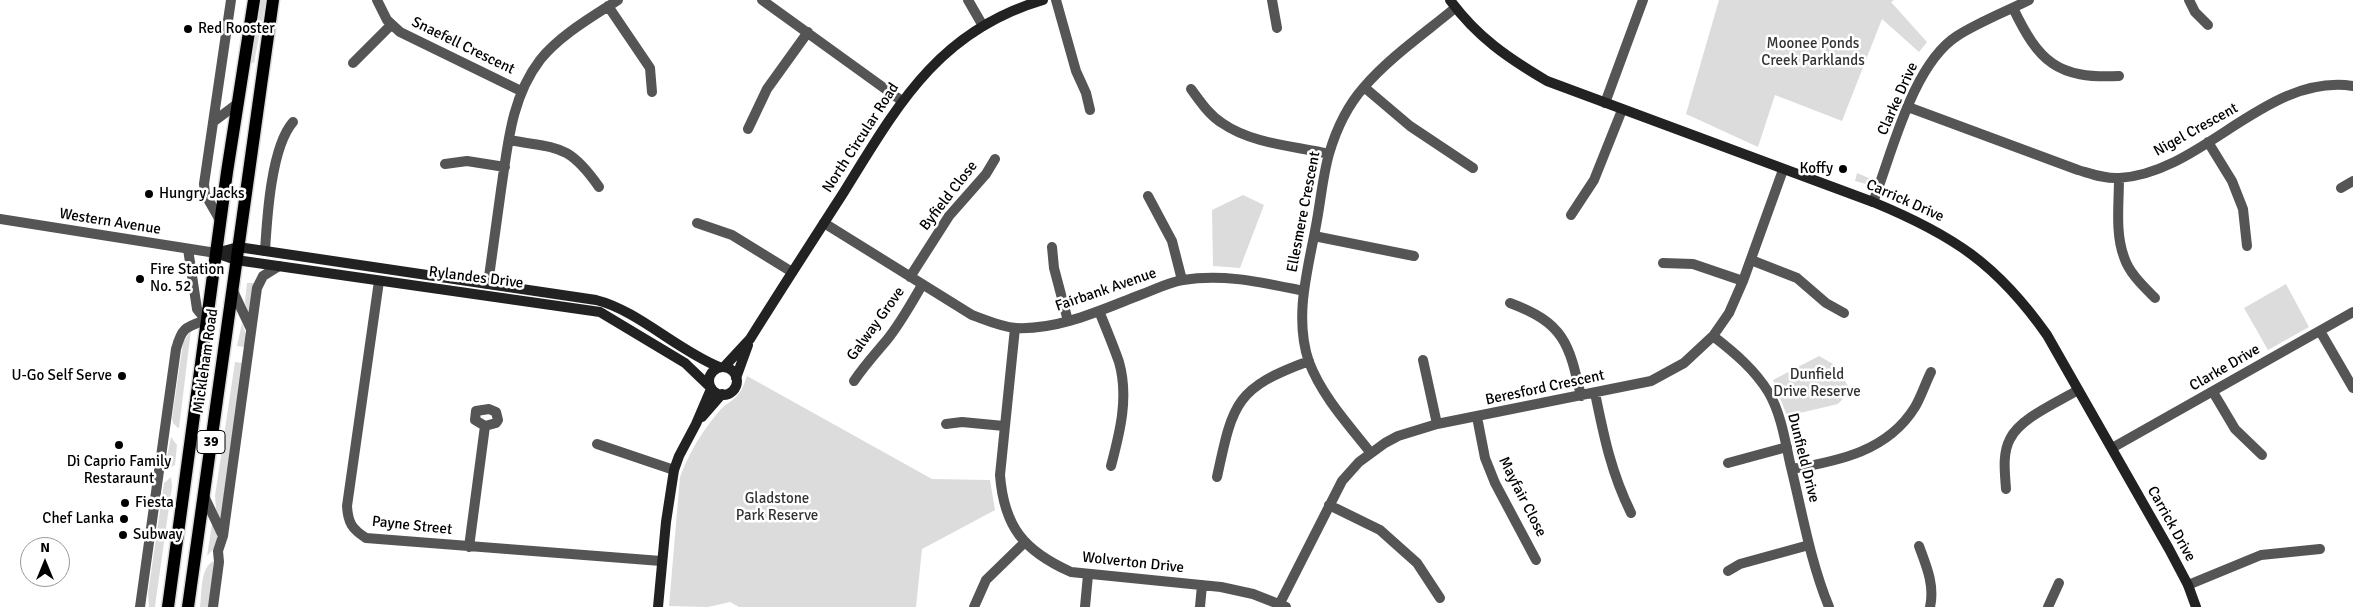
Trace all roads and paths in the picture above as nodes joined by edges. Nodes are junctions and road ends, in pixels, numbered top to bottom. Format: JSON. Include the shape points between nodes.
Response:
{"nodes":[{"id":1,"x":231,"y":0,"type":"edge"},
{"id":2,"x":254,"y":0,"type":"edge"},
{"id":3,"x":273,"y":0,"type":"edge"},
{"id":4,"x":377,"y":0,"type":"edge"},
{"id":5,"x":618,"y":0,"type":"edge"},
{"id":6,"x":762,"y":0,"type":"edge"},
{"id":7,"x":968,"y":0,"type":"edge"},
{"id":8,"x":1043,"y":0,"type":"edge"},
{"id":9,"x":1056,"y":0,"type":"edge"},
{"id":10,"x":1272,"y":0,"type":"edge"},
{"id":11,"x":1643,"y":0,"type":"edge"},
{"id":12,"x":2029,"y":0,"type":"edge"},
{"id":13,"x":2190,"y":0,"type":"edge"},
{"id":14,"x":1452,"y":4,"type":"edge"},
{"id":15,"x":608,"y":6,"type":"junction"},
{"id":16,"x":2013,"y":8,"type":"junction"},
{"id":17,"x":2208,"y":25,"type":"dead end"},
{"id":18,"x":392,"y":26,"type":"junction"},
{"id":19,"x":983,"y":26,"type":"junction"},
{"id":20,"x":1277,"y":28,"type":"dead end"},
{"id":21,"x":808,"y":32,"type":"junction"},
{"id":22,"x":353,"y":63,"type":"dead end"},
{"id":23,"x":2119,"y":76,"type":"dead end"},
{"id":24,"x":2353,"y":86,"type":"edge"},
{"id":25,"x":1364,"y":87,"type":"junction"},
{"id":26,"x":1191,"y":89,"type":"dead end"},
{"id":27,"x":521,"y":90,"type":"junction"},
{"id":28,"x":652,"y":92,"type":"dead end"},
{"id":29,"x":902,"y":101,"type":"junction"},
{"id":30,"x":1605,"y":103,"type":"junction"},
{"id":31,"x":237,"y":104,"type":"junction"},
{"id":32,"x":1908,"y":107,"type":"junction"},
{"id":33,"x":1090,"y":110,"type":"dead end"},
{"id":34,"x":1622,"y":110,"type":"junction"},
{"id":35,"x":213,"y":122,"type":"junction"},
{"id":36,"x":293,"y":122,"type":"dead end"},
{"id":37,"x":748,"y":129,"type":"dead end"},
{"id":38,"x":509,"y":140,"type":"junction"},
{"id":39,"x":2208,"y":142,"type":"junction"},
{"id":40,"x":1329,"y":154,"type":"junction"},
{"id":41,"x":995,"y":159,"type":"dead end"},
{"id":42,"x":445,"y":164,"type":"dead end"},
{"id":43,"x":505,"y":167,"type":"junction"},
{"id":44,"x":1473,"y":168,"type":"dead end"},
{"id":45,"x":1783,"y":170,"type":"junction"},
{"id":46,"x":2119,"y":178,"type":"junction"},
{"id":47,"x":2353,"y":181,"type":"edge"},
{"id":48,"x":599,"y":187,"type":"dead end"},
{"id":49,"x":2341,"y":188,"type":"dead end"},
{"id":50,"x":1148,"y":196,"type":"dead end"},
{"id":51,"x":1873,"y":202,"type":"junction"},
{"id":52,"x":1571,"y":215,"type":"dead end"},
{"id":53,"x":0,"y":220,"type":"edge"},
{"id":54,"x":220,"y":220,"type":"junction"},
{"id":55,"x":697,"y":223,"type":"dead end"},
{"id":56,"x":824,"y":223,"type":"junction"},
{"id":57,"x":1314,"y":236,"type":"junction"},
{"id":58,"x":2247,"y":246,"type":"dead end"},
{"id":59,"x":1052,"y":247,"type":"dead end"},
{"id":60,"x":188,"y":249,"type":"junction"},
{"id":61,"x":265,"y":251,"type":"junction"},
{"id":62,"x":216,"y":253,"type":"junction"},
{"id":63,"x":237,"y":254,"type":"junction"},
{"id":64,"x":1414,"y":256,"type":"dead end"},
{"id":65,"x":1751,"y":260,"type":"junction"},
{"id":66,"x":1663,"y":263,"type":"dead end"},
{"id":67,"x":279,"y":266,"type":"junction"},
{"id":68,"x":381,"y":269,"type":"junction"},
{"id":69,"x":792,"y":272,"type":"junction"},
{"id":70,"x":910,"y":277,"type":"junction"},
{"id":71,"x":1182,"y":280,"type":"junction"},
{"id":72,"x":379,"y":281,"type":"junction"},
{"id":73,"x":1743,"y":281,"type":"junction"},
{"id":74,"x":922,"y":285,"type":"junction"},
{"id":75,"x":232,"y":289,"type":"junction"},
{"id":76,"x":487,"y":289,"type":"junction"},
{"id":77,"x":1304,"y":291,"type":"junction"},
{"id":78,"x":2154,"y":298,"type":"dead end"},
{"id":79,"x":1510,"y":303,"type":"dead end"},
{"id":80,"x":1099,"y":311,"type":"junction"},
{"id":81,"x":2353,"y":312,"type":"edge"},
{"id":82,"x":1844,"y":313,"type":"dead end"},
{"id":83,"x":206,"y":320,"type":"junction"},
{"id":84,"x":1068,"y":321,"type":"junction"},
{"id":85,"x":633,"y":324,"type":"junction"},
{"id":86,"x":1015,"y":328,"type":"junction"},
{"id":87,"x":252,"y":329,"type":"junction"},
{"id":88,"x":2320,"y":331,"type":"junction"},
{"id":89,"x":1713,"y":336,"type":"junction"},
{"id":90,"x":750,"y":339,"type":"junction"},
{"id":91,"x":1423,"y":360,"type":"dead end"},
{"id":92,"x":1309,"y":361,"type":"junction"},
{"id":93,"x":722,"y":367,"type":"junction"},
{"id":94,"x":1930,"y":372,"type":"dead end"},
{"id":95,"x":736,"y":378,"type":"junction"},
{"id":96,"x":854,"y":381,"type":"dead end"},
{"id":97,"x":711,"y":388,"type":"junction"},
{"id":98,"x":2353,"y":388,"type":"edge"},
{"id":99,"x":2078,"y":390,"type":"junction"},
{"id":100,"x":1596,"y":392,"type":"junction"},
{"id":101,"x":2213,"y":392,"type":"junction"},
{"id":102,"x":722,"y":394,"type":"junction"},
{"id":103,"x":1581,"y":396,"type":"junction"},
{"id":104,"x":1477,"y":417,"type":"junction"},
{"id":105,"x":696,"y":424,"type":"junction"},
{"id":106,"x":946,"y":424,"type":"dead end"},
{"id":107,"x":1437,"y":424,"type":"junction"},
{"id":108,"x":485,"y":426,"type":"dead end"},
{"id":109,"x":1004,"y":426,"type":"junction"},
{"id":110,"x":597,"y":444,"type":"dead end"},
{"id":111,"x":1787,"y":447,"type":"junction"},
{"id":112,"x":2112,"y":448,"type":"junction"},
{"id":113,"x":1370,"y":452,"type":"junction"},
{"id":114,"x":2262,"y":455,"type":"dead end"},
{"id":115,"x":1728,"y":463,"type":"dead end"},
{"id":116,"x":1111,"y":466,"type":"dead end"},
{"id":117,"x":1792,"y":469,"type":"junction"},
{"id":118,"x":674,"y":470,"type":"junction"},
{"id":119,"x":1217,"y":477,"type":"dead end"},
{"id":120,"x":2006,"y":489,"type":"dead end"},
{"id":121,"x":203,"y":494,"type":"junction"},
{"id":122,"x":1328,"y":505,"type":"junction"},
{"id":123,"x":1631,"y":513,"type":"dead end"},
{"id":124,"x":223,"y":536,"type":"junction"},
{"id":125,"x":1024,"y":542,"type":"junction"},
{"id":126,"x":1809,"y":545,"type":"junction"},
{"id":127,"x":1919,"y":546,"type":"dead end"},
{"id":128,"x":469,"y":547,"type":"junction"},
{"id":129,"x":2320,"y":549,"type":"dead end"},
{"id":130,"x":1536,"y":560,"type":"dead end"},
{"id":131,"x":661,"y":561,"type":"junction"},
{"id":132,"x":1728,"y":571,"type":"dead end"},
{"id":133,"x":1088,"y":575,"type":"junction"},
{"id":134,"x":2060,"y":583,"type":"dead end"},
{"id":135,"x":1202,"y":585,"type":"junction"},
{"id":136,"x":2188,"y":585,"type":"junction"},
{"id":137,"x":1440,"y":598,"type":"dead end"},
{"id":138,"x":1283,"y":605,"type":"edge"},
{"id":139,"x":140,"y":607,"type":"edge"},
{"id":140,"x":168,"y":607,"type":"edge"},
{"id":141,"x":188,"y":607,"type":"edge"},
{"id":142,"x":213,"y":607,"type":"edge"},
{"id":143,"x":658,"y":607,"type":"edge"},
{"id":144,"x":974,"y":607,"type":"edge"},
{"id":145,"x":1084,"y":607,"type":"edge"},
{"id":146,"x":1200,"y":607,"type":"edge"},
{"id":147,"x":1829,"y":607,"type":"edge"},
{"id":148,"x":1930,"y":607,"type":"edge"},
{"id":149,"x":2048,"y":607,"type":"edge"},
{"id":150,"x":2196,"y":607,"type":"edge"}],
"edges":[{"from":1,"to":35,"type":"street"},
{"from":2,"to":31,"type":"main road","name":"Mickleham Road","number":"39"},
{"from":3,"to":63,"type":"main road","name":"Mickleham Road","number":"39"},
{"from":4,"to":18,"type":"street","name":"Snaefell Crescent"},
{"from":5,"to":15,"type":"street"},
{"from":6,"to":21,"type":"street"},
{"from":7,"to":19,"type":"street"},
{"from":8,"to":19,"type":"street","name":"North Circular Road"},
{"from":9,"to":33,"type":"street"},
{"from":10,"to":20,"type":"street"},
{"from":11,"to":30,"type":"street"},
{"from":12,"to":16,"type":"street","name":"Clarke Drive"},
{"from":13,"to":17,"type":"street"},
{"from":14,"to":25,"type":"street","name":"Ellesmere Crescent"},
{"from":14,"to":30,"type":"street","name":"Carrick Drive","via":[[1506,57],[1548,81]]},
{"from":15,"to":27,"type":"street","via":[[550,50]]},
{"from":15,"to":28,"type":"street","via":[[650,68]]},
{"from":16,"to":23,"type":"street","via":[[2036,48],[2061,69],[2082,76]]},
{"from":16,"to":32,"type":"street","name":"Clarke Drive","via":[[1956,37],[1934,56]]},
{"from":18,"to":22,"type":"street"},
{"from":18,"to":27,"type":"street","name":"Snaefell Crescent","via":[[408,37]]},
{"from":19,"to":29,"type":"street","name":"North Circular Road","via":[[946,53]]},
{"from":21,"to":29,"type":"street"},
{"from":21,"to":37,"type":"street","via":[[767,89]]},
{"from":24,"to":39,"type":"street","name":"Nigel Crescent","via":[[2329,84],[2297,91]]},
{"from":25,"to":40,"type":"street","name":"Ellesmere Crescent","via":[[1343,120]]},
{"from":25,"to":44,"type":"street","via":[[1410,126]]},
{"from":26,"to":40,"type":"street","via":[[1210,113],[1231,129],[1264,140]]},
{"from":27,"to":38,"type":"street"},
{"from":29,"to":56,"type":"street","name":"North Circular Road"},
{"from":30,"to":34,"type":"street","name":"Carrick Drive"},
{"from":31,"to":35,"type":"street"},
{"from":31,"to":54,"type":"main road","name":"Mickleham Road","number":"39"},
{"from":32,"to":46,"type":"street","name":"Nigel Crescent","via":[[2078,170],[2104,178]]},
{"from":32,"to":51,"type":"street","name":"Clarke Drive"},
{"from":34,"to":45,"type":"street","name":"Carrick Drive"},
{"from":34,"to":52,"type":"street","via":[[1594,180]]},
{"from":35,"to":54,"type":"street","via":[[204,184],[205,194]]},
{"from":36,"to":61,"type":"street","via":[[278,153]]},
{"from":38,"to":43,"type":"street"},
{"from":38,"to":48,"type":"street","via":[[551,147],[570,154]]},
{"from":39,"to":46,"type":"street","name":"Nigel Crescent","via":[[2166,166]]},
{"from":39,"to":58,"type":"street","via":[[2232,181],[2243,209]]},
{"from":40,"to":57,"type":"street","name":"Ellesmere Crescent"},
{"from":41,"to":70,"type":"street","name":"Byfield Close","via":[[949,216]]},
{"from":42,"to":43,"type":"street","via":[[468,161]]},
{"from":43,"to":76,"type":"street"},
{"from":45,"to":51,"type":"street","name":"Carrick Drive"},
{"from":45,"to":65,"type":"street","name":"Beresford Crescent"},
{"from":46,"to":78,"type":"street","via":[[2119,229],[2124,257],[2134,276]]},
{"from":47,"to":49,"type":"street"},
{"from":50,"to":71,"type":"street","via":[[1172,241]]},
{"from":51,"to":99,"type":"street","name":"Carrick Drive","via":[[1919,220],[1948,237],[2003,280],[2048,335]]},
{"from":53,"to":60,"type":"street","name":"Western Avenue"},
{"from":54,"to":62,"type":"main road","name":"Mickleham Road","number":"39"},
{"from":55,"to":69,"type":"street","via":[[732,235]]},
{"from":56,"to":69,"type":"street","name":"North Circular Road"},
{"from":56,"to":70,"type":"street","name":"Fairbank Avenue"},
{"from":57,"to":64,"type":"street"},
{"from":57,"to":77,"type":"street","name":"Ellesmere Crescent"},
{"from":59,"to":84,"type":"street"},
{"from":60,"to":62,"type":"street","name":"Western Avenue"},
{"from":60,"to":83,"type":"street","via":[[197,309]]},
{"from":61,"to":63,"type":"street","name":"Rylandes Drive"},
{"from":61,"to":68,"type":"street","name":"Rylandes Drive"},
{"from":62,"to":63,"type":"street"},
{"from":62,"to":83,"type":"main road","name":"Mickleham Road","number":"39"},
{"from":63,"to":67,"type":"street","name":"Rylandes Drive"},
{"from":63,"to":75,"type":"main road","name":"Mickleham Road","number":"39"},
{"from":65,"to":73,"type":"street","name":"Beresford Crescent"},
{"from":65,"to":82,"type":"street","via":[[1796,278],[1826,303]]},
{"from":66,"to":73,"type":"street","via":[[1693,264]]},
{"from":67,"to":72,"type":"street","name":"Rylandes Drive"},
{"from":67,"to":87,"type":"street","via":[[259,282]]},
{"from":68,"to":72,"type":"street"},
{"from":68,"to":76,"type":"street","name":"Rylandes Drive"},
{"from":69,"to":90,"type":"street","name":"North Circular Road"},
{"from":70,"to":74,"type":"street","name":"Fairbank Avenue"},
{"from":71,"to":77,"type":"street","name":"Fairbank Avenue","via":[[1236,278]]},
{"from":71,"to":80,"type":"street","name":"Fairbank Avenue"},
{"from":72,"to":76,"type":"street","name":"Rylandes Drive"},
{"from":72,"to":128,"type":"street","name":"Payne Street","via":[[347,506],[348,519],[352,529],[366,538]]},
{"from":73,"to":89,"type":"street","name":"Beresford Crescent","via":[[1729,313]]},
{"from":74,"to":86,"type":"street","name":"Fairbank Avenue","via":[[972,315]]},
{"from":74,"to":96,"type":"street","name":"Galway Grove","via":[[886,341]]},
{"from":75,"to":87,"type":"street"},
{"from":75,"to":121,"type":"main road","name":"Mickleham Road","number":"39"},
{"from":76,"to":85,"type":"street","name":"Rylandes Drive","via":[[593,310]]},
{"from":77,"to":92,"type":"street","name":"Ellesmere Crescent","via":[[1301,323]]},
{"from":79,"to":103,"type":"street","via":[[1549,322],[1558,332],[1568,346]]},
{"from":80,"to":84,"type":"street","name":"Fairbank Avenue"},
{"from":80,"to":116,"type":"street","via":[[1119,363],[1123,384],[1123,411]]},
{"from":81,"to":88,"type":"street","name":"Clarke Drive"},
{"from":83,"to":139,"type":"street","name":"Mickleham Road","via":[[181,332],[176,349]]},
{"from":83,"to":140,"type":"main road","name":"Mickleham Road","number":"39"},
{"from":84,"to":86,"type":"street","name":"Fairbank Avenue"},
{"from":85,"to":93,"type":"street","name":"Rylandes Drive"},
{"from":85,"to":97,"type":"street","name":"Rylandes Drive","via":[[685,363]]},
{"from":86,"to":109,"type":"street","name":"Wolverton Drive"},
{"from":87,"to":124,"type":"street"},
{"from":88,"to":98,"type":"street"},
{"from":88,"to":101,"type":"street","name":"Clarke Drive"},
{"from":89,"to":100,"type":"street","name":"Beresford Crescent","via":[[1684,364],[1651,381]]},
{"from":89,"to":111,"type":"street","name":"Dunfield Drive","via":[[1738,355],[1765,388]]},
{"from":90,"to":93,"type":"street","name":"North Circular Road"},
{"from":90,"to":95,"type":"street","name":"North Circular Road"},
{"from":91,"to":107,"type":"street"},
{"from":92,"to":113,"type":"street","name":"Ellesmere Crescent","via":[[1324,393]]},
{"from":92,"to":119,"type":"street","via":[[1277,373],[1246,393],[1226,433]]},
{"from":93,"to":95,"type":"street","via":[[732,370]]},
{"from":93,"to":97,"type":"street","via":[[710,375]]},
{"from":94,"to":117,"type":"street","via":[[1908,417],[1872,448],[1833,461]]},
{"from":95,"to":102,"type":"street","via":[[733,390]]},
{"from":97,"to":102,"type":"street"},
{"from":97,"to":105,"type":"street"},
{"from":99,"to":112,"type":"street","name":"Carrick Drive"},
{"from":99,"to":120,"type":"street","via":[[2022,424],[2010,438],[2004,465]]},
{"from":100,"to":103,"type":"street","name":"Beresford Crescent"},
{"from":100,"to":123,"type":"street","via":[[1608,456],[1616,483]]},
{"from":101,"to":112,"type":"street","name":"Clarke Drive"},
{"from":101,"to":114,"type":"street","via":[[2235,429]]},
{"from":102,"to":105,"type":"street"},
{"from":103,"to":104,"type":"street","name":"Beresford Crescent"},
{"from":104,"to":107,"type":"street","name":"Beresford Crescent"},
{"from":104,"to":130,"type":"street","name":"Mayfair Close","via":[[1485,458],[1495,483]]},
{"from":105,"to":118,"type":"street"},
{"from":106,"to":109,"type":"street","via":[[962,422]]},
{"from":107,"to":113,"type":"street","name":"Beresford Crescent","via":[[1398,436]]},
{"from":108,"to":128,"type":"street"},
{"from":109,"to":125,"type":"street","name":"Wolverton Drive","via":[[1001,497],[1010,522]]},
{"from":110,"to":118,"type":"street"},
{"from":111,"to":115,"type":"street"},
{"from":111,"to":117,"type":"street","name":"Dunfield Drive"},
{"from":112,"to":136,"type":"street","name":"Carrick Drive"},
{"from":113,"to":122,"type":"street","name":"Beresford Crescent","via":[[1342,481]]},
{"from":117,"to":126,"type":"street","name":"Dunfield Drive"},
{"from":118,"to":131,"type":"street"},
{"from":121,"to":124,"type":"street"},
{"from":121,"to":141,"type":"main road","name":"Mickleham Road","number":"39"},
{"from":122,"to":137,"type":"street","via":[[1380,530],[1417,563]]},
{"from":122,"to":138,"type":"street","name":"Beresford Crescent"},
{"from":124,"to":142,"type":"street","via":[[218,551]]},
{"from":125,"to":133,"type":"street","name":"Wolverton Drive","via":[[1048,562]]},
{"from":125,"to":144,"type":"street","via":[[986,580]]},
{"from":126,"to":132,"type":"street","via":[[1740,564]]},
{"from":126,"to":147,"type":"street","name":"Dunfield Drive","via":[[1818,582]]},
{"from":127,"to":148,"type":"street","via":[[1929,572]]},
{"from":128,"to":131,"type":"street","name":"Payne Street"},
{"from":129,"to":136,"type":"street","via":[[2261,555]]},
{"from":131,"to":143,"type":"street"},
{"from":133,"to":135,"type":"street","name":"Wolverton Drive"},
{"from":133,"to":145,"type":"street"},
{"from":134,"to":149,"type":"street"},
{"from":135,"to":138,"type":"street","name":"Wolverton Drive","via":[[1253,594]]},
{"from":135,"to":146,"type":"street"},
{"from":136,"to":150,"type":"street","name":"Carrick Drive"}]}
